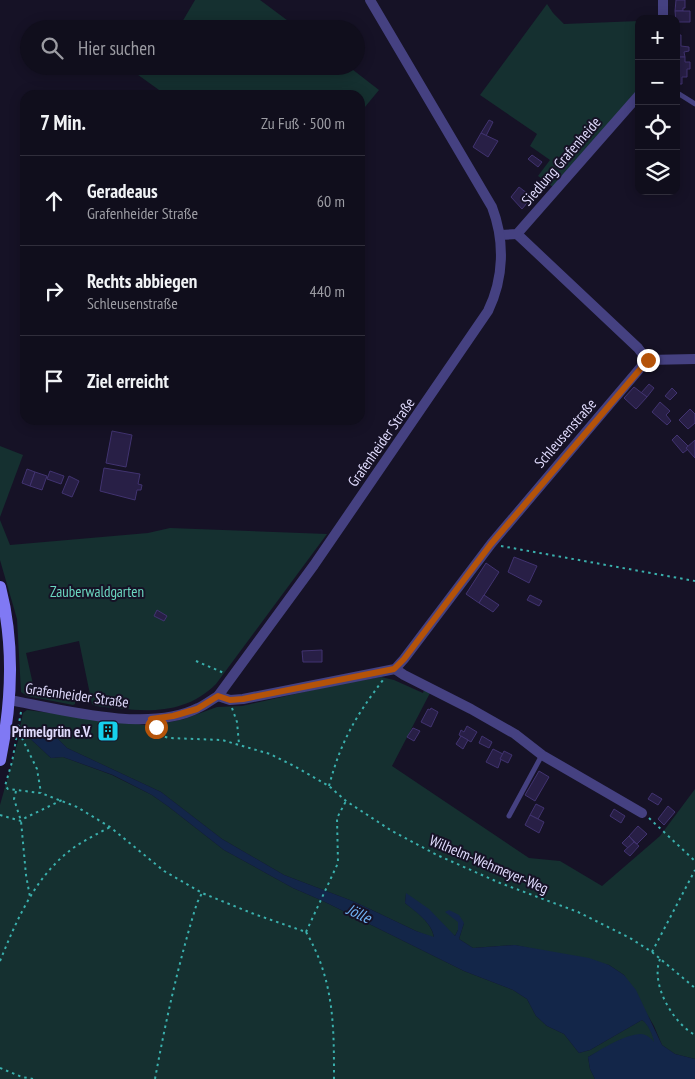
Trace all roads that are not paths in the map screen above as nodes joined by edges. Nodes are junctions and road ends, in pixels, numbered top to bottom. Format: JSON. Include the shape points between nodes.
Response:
{"nodes":[{"id":1,"x":370,"y":0,"type":"edge"},
{"id":2,"x":663,"y":0,"type":"edge"},
{"id":3,"x":663,"y":15,"type":"edge"},
{"id":4,"x":680,"y":95,"type":"edge"},
{"id":5,"x":635,"y":100,"type":"edge"},
{"id":6,"x":695,"y":104,"type":"edge"},
{"id":7,"x":517,"y":234,"type":"junction"},
{"id":8,"x":500,"y":235,"type":"junction"},
{"id":9,"x":695,"y":359,"type":"edge"},
{"id":10,"x":648,"y":360,"type":"junction"},
{"id":11,"x":0,"y":587,"type":"edge"},
{"id":12,"x":394,"y":669,"type":"junction"},
{"id":13,"x":218,"y":696,"type":"junction"},
{"id":14,"x":10,"y":700,"type":"junction"},
{"id":15,"x":542,"y":755,"type":"junction"},
{"id":16,"x":0,"y":760,"type":"edge"},
{"id":17,"x":642,"y":812,"type":"road end"},
{"id":18,"x":509,"y":816,"type":"dead end"}],
"edges":[{"from":1,"to":8,"type":"street","name":"Grafenheider Straße","via":[[485,192]]},
{"from":2,"to":3,"type":"street"},
{"from":4,"to":6,"type":"lane"},
{"from":5,"to":7,"type":"street","name":"Siedlung Grafenheide"},
{"from":7,"to":8,"type":"street"},
{"from":7,"to":10,"type":"street"},
{"from":8,"to":13,"type":"street","name":"Grafenheider Straße","via":[[497,290],[482,322],[314,565]]},
{"from":9,"to":10,"type":"street"},
{"from":10,"to":12,"type":"street","name":"Schleusenstraße","via":[[491,544]]},
{"from":11,"to":14,"type":"main road","via":[[10,651]]},
{"from":12,"to":13,"type":"street","via":[[230,700]]},
{"from":12,"to":15,"type":"street","via":[[515,734]]},
{"from":13,"to":14,"type":"street","name":"Grafenheider Straße","via":[[197,709],[151,719],[106,717]]},
{"from":14,"to":16,"type":"main road"},
{"from":15,"to":17,"type":"street"},
{"from":15,"to":18,"type":"lane"}]}
